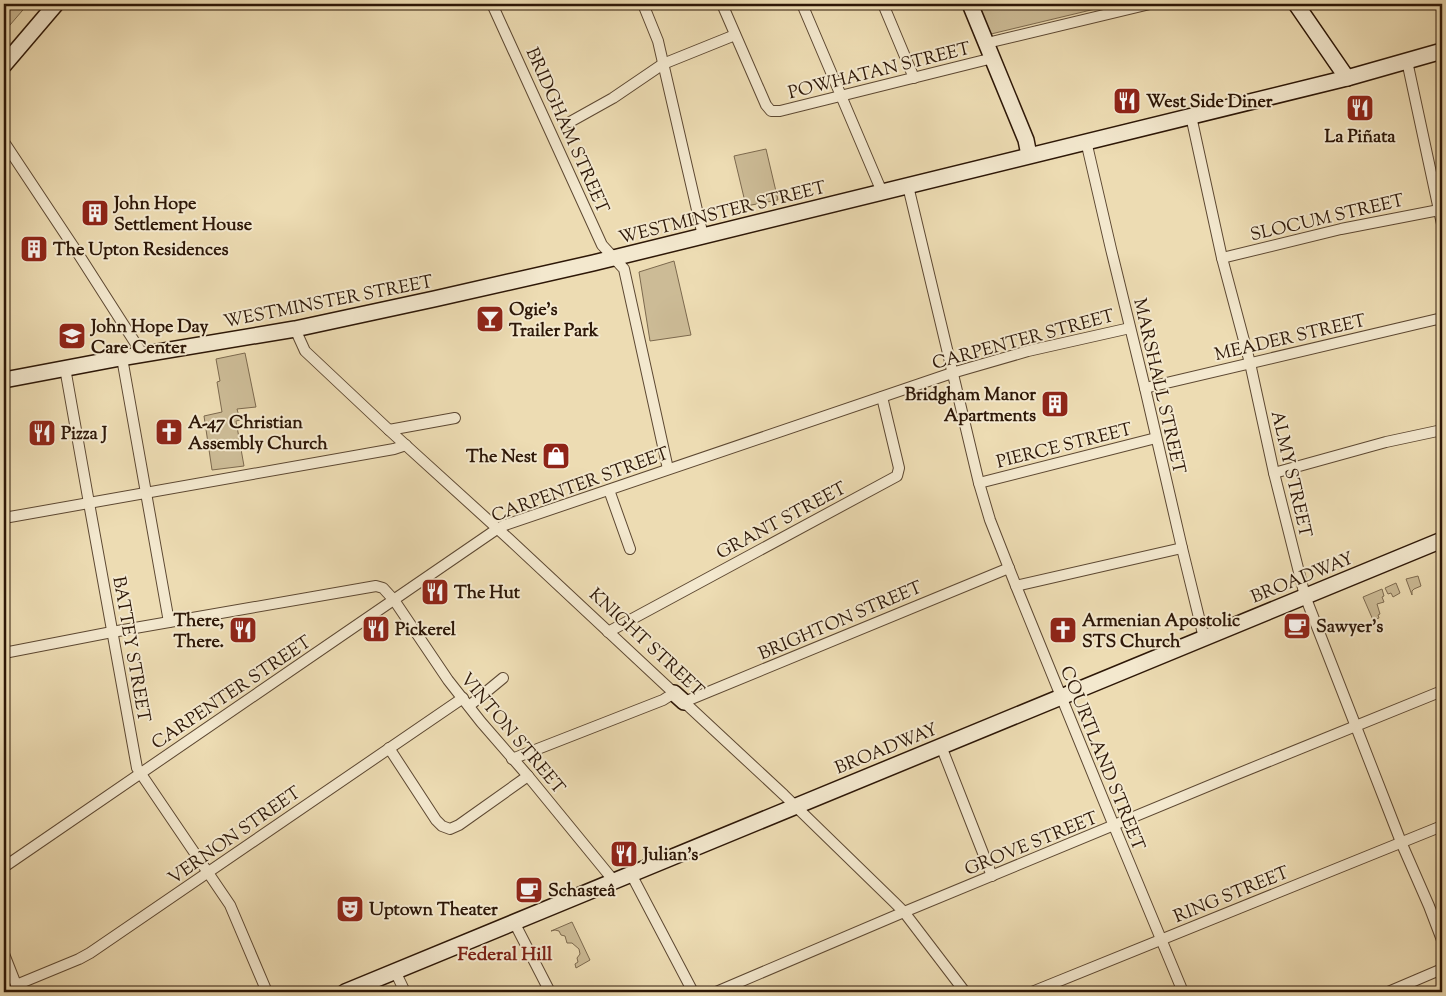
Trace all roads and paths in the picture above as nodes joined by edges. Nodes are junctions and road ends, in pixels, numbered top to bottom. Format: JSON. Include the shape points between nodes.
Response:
{"nodes":[{"id":1,"x":56,"y":4,"type":"edge"},
{"id":2,"x":492,"y":4,"type":"edge"},
{"id":3,"x":643,"y":4,"type":"edge"},
{"id":4,"x":722,"y":4,"type":"edge"},
{"id":5,"x":802,"y":4,"type":"edge"},
{"id":6,"x":883,"y":4,"type":"edge"},
{"id":7,"x":970,"y":4,"type":"edge"},
{"id":8,"x":1150,"y":4,"type":"edge"},
{"id":9,"x":1296,"y":4,"type":"edge"},
{"id":10,"x":736,"y":34,"type":"junction"},
{"id":11,"x":987,"y":42,"type":"junction"},
{"id":12,"x":1442,"y":52,"type":"edge"},
{"id":13,"x":993,"y":58,"type":"junction"},
{"id":14,"x":1407,"y":61,"type":"junction"},
{"id":15,"x":663,"y":64,"type":"junction"},
{"id":16,"x":4,"y":65,"type":"edge"},
{"id":17,"x":914,"y":78,"type":"junction"},
{"id":18,"x":1347,"y":78,"type":"junction"},
{"id":19,"x":841,"y":96,"type":"junction"},
{"id":20,"x":1191,"y":116,"type":"junction"},
{"id":21,"x":570,"y":122,"type":"dead end"},
{"id":22,"x":1086,"y":141,"type":"junction"},
{"id":23,"x":4,"y":142,"type":"edge"},
{"id":24,"x":1029,"y":155,"type":"junction"},
{"id":25,"x":908,"y":186,"type":"junction"},
{"id":26,"x":882,"y":192,"type":"junction"},
{"id":27,"x":1439,"y":210,"type":"junction"},
{"id":28,"x":1442,"y":224,"type":"edge"},
{"id":29,"x":703,"y":236,"type":"junction"},
{"id":30,"x":612,"y":258,"type":"junction"},
{"id":31,"x":1222,"y":258,"type":"junction"},
{"id":32,"x":1442,"y":318,"type":"edge"},
{"id":33,"x":1130,"y":328,"type":"junction"},
{"id":34,"x":295,"y":329,"type":"junction"},
{"id":35,"x":143,"y":354,"type":"junction"},
{"id":36,"x":122,"y":358,"type":"junction"},
{"id":37,"x":1250,"y":364,"type":"junction"},
{"id":38,"x":65,"y":368,"type":"junction"},
{"id":39,"x":952,"y":373,"type":"junction"},
{"id":40,"x":4,"y":380,"type":"edge"},
{"id":41,"x":1145,"y":388,"type":"junction"},
{"id":42,"x":882,"y":397,"type":"junction"},
{"id":43,"x":456,"y":418,"type":"dead end"},
{"id":44,"x":389,"y":430,"type":"junction"},
{"id":45,"x":1442,"y":430,"type":"edge"},
{"id":46,"x":1156,"y":438,"type":"junction"},
{"id":47,"x":406,"y":445,"type":"junction"},
{"id":48,"x":668,"y":469,"type":"junction"},
{"id":49,"x":1274,"y":474,"type":"junction"},
{"id":50,"x":979,"y":483,"type":"junction"},
{"id":51,"x":609,"y":490,"type":"junction"},
{"id":52,"x":146,"y":493,"type":"junction"},
{"id":53,"x":89,"y":503,"type":"junction"},
{"id":54,"x":4,"y":518,"type":"edge"},
{"id":55,"x":497,"y":529,"type":"junction"},
{"id":56,"x":1442,"y":540,"type":"edge"},
{"id":57,"x":1182,"y":548,"type":"junction"},
{"id":58,"x":630,"y":549,"type":"dead end"},
{"id":59,"x":1009,"y":568,"type":"junction"},
{"id":60,"x":1016,"y":586,"type":"junction"},
{"id":61,"x":1305,"y":596,"type":"junction"},
{"id":62,"x":394,"y":600,"type":"junction"},
{"id":63,"x":169,"y":622,"type":"junction"},
{"id":64,"x":112,"y":632,"type":"junction"},
{"id":65,"x":608,"y":632,"type":"junction"},
{"id":66,"x":1204,"y":638,"type":"junction"},
{"id":67,"x":4,"y":653,"type":"edge"},
{"id":68,"x":502,"y":678,"type":"dead end"},
{"id":69,"x":1442,"y":691,"type":"edge"},
{"id":70,"x":1061,"y":697,"type":"junction"},
{"id":71,"x":679,"y":698,"type":"junction"},
{"id":72,"x":466,"y":702,"type":"junction"},
{"id":73,"x":1355,"y":726,"type":"junction"},
{"id":74,"x":941,"y":746,"type":"junction"},
{"id":75,"x":389,"y":748,"type":"junction"},
{"id":76,"x":512,"y":759,"type":"junction"},
{"id":77,"x":141,"y":774,"type":"junction"},
{"id":78,"x":528,"y":776,"type":"junction"},
{"id":79,"x":796,"y":806,"type":"junction"},
{"id":80,"x":1114,"y":826,"type":"junction"},
{"id":81,"x":1442,"y":826,"type":"edge"},
{"id":82,"x":1401,"y":842,"type":"junction"},
{"id":83,"x":4,"y":867,"type":"edge"},
{"id":84,"x":208,"y":872,"type":"junction"},
{"id":85,"x":631,"y":874,"type":"junction"},
{"id":86,"x":992,"y":876,"type":"junction"},
{"id":87,"x":614,"y":881,"type":"junction"},
{"id":88,"x":904,"y":912,"type":"junction"},
{"id":89,"x":514,"y":922,"type":"junction"},
{"id":90,"x":1161,"y":940,"type":"junction"},
{"id":91,"x":1442,"y":940,"type":"edge"},
{"id":92,"x":4,"y":954,"type":"edge"},
{"id":93,"x":1442,"y":970,"type":"edge"},
{"id":94,"x":395,"y":971,"type":"junction"},
{"id":95,"x":18,"y":989,"type":"edge"},
{"id":96,"x":961,"y":990,"type":"edge"},
{"id":97,"x":267,"y":992,"type":"edge"},
{"id":98,"x":345,"y":992,"type":"edge"},
{"id":99,"x":405,"y":992,"type":"edge"},
{"id":100,"x":550,"y":992,"type":"edge"},
{"id":101,"x":693,"y":992,"type":"edge"},
{"id":102,"x":716,"y":992,"type":"edge"},
{"id":103,"x":1032,"y":992,"type":"edge"},
{"id":104,"x":1183,"y":992,"type":"edge"},
{"id":105,"x":1388,"y":992,"type":"edge"}],
"edges":[{"from":1,"to":16,"type":"main road"},
{"from":2,"to":30,"type":"street","name":"BRIDGHAM STREET","via":[[602,245]]},
{"from":3,"to":15,"type":"street","via":[[654,28]]},
{"from":4,"to":10,"type":"street","name":"POWHATAN STREET"},
{"from":5,"to":19,"type":"street"},
{"from":6,"to":17,"type":"street"},
{"from":7,"to":11,"type":"main road"},
{"from":8,"to":11,"type":"street"},
{"from":9,"to":18,"type":"main road"},
{"from":10,"to":15,"type":"street"},
{"from":10,"to":19,"type":"street","name":"POWHATAN STREET","via":[[771,112]]},
{"from":11,"to":13,"type":"main road"},
{"from":12,"to":14,"type":"main road","name":"WESTMINSTER STREET"},
{"from":13,"to":17,"type":"street","name":"POWHATAN STREET"},
{"from":13,"to":24,"type":"main road"},
{"from":14,"to":18,"type":"main road","name":"WESTMINSTER STREET"},
{"from":14,"to":27,"type":"street"},
{"from":15,"to":21,"type":"street"},
{"from":15,"to":29,"type":"street"},
{"from":17,"to":19,"type":"street","name":"POWHATAN STREET"},
{"from":18,"to":20,"type":"main road","name":"WESTMINSTER STREET"},
{"from":19,"to":26,"type":"street"},
{"from":20,"to":22,"type":"main road","name":"WESTMINSTER STREET"},
{"from":20,"to":31,"type":"street","name":"ALMY STREET"},
{"from":22,"to":24,"type":"main road","name":"WESTMINSTER STREET"},
{"from":22,"to":33,"type":"street","name":"MARSHALL STREET"},
{"from":23,"to":35,"type":"street"},
{"from":24,"to":25,"type":"main road","name":"WESTMINSTER STREET"},
{"from":25,"to":26,"type":"main road","name":"WESTMINSTER STREET"},
{"from":25,"to":39,"type":"street","name":"COURTLAND STREET"},
{"from":26,"to":29,"type":"main road","name":"WESTMINSTER STREET"},
{"from":27,"to":28,"type":"street"},
{"from":27,"to":31,"type":"street","name":"SLOCUM STREET","via":[[1341,229]]},
{"from":29,"to":30,"type":"main road","name":"WESTMINSTER STREET"},
{"from":30,"to":34,"type":"main road","name":"WESTMINSTER STREET"},
{"from":30,"to":48,"type":"street","name":"BRIDGHAM STREET","via":[[624,269]]},
{"from":31,"to":37,"type":"street","name":"ALMY STREET"},
{"from":32,"to":37,"type":"street","name":"MEADER STREET"},
{"from":33,"to":39,"type":"street","name":"CARPENTER STREET","via":[[1028,351]]},
{"from":33,"to":41,"type":"street","name":"MARSHALL STREET"},
{"from":34,"to":35,"type":"main road","name":"WESTMINSTER STREET"},
{"from":34,"to":44,"type":"street","name":"KNIGHT STREET","via":[[305,351]]},
{"from":35,"to":36,"type":"main road","name":"WESTMINSTER STREET"},
{"from":36,"to":38,"type":"main road","name":"WESTMINSTER STREET"},
{"from":36,"to":52,"type":"street"},
{"from":37,"to":41,"type":"street","name":"MEADER STREET"},
{"from":37,"to":49,"type":"street","name":"ALMY STREET"},
{"from":38,"to":40,"type":"main road","name":"WESTMINSTER STREET"},
{"from":38,"to":53,"type":"street","name":"BATTEY STREET"},
{"from":39,"to":42,"type":"street","name":"CARPENTER STREET"},
{"from":39,"to":50,"type":"street","name":"COURTLAND STREET"},
{"from":41,"to":46,"type":"street","name":"MARSHALL STREET"},
{"from":42,"to":48,"type":"street","name":"CARPENTER STREET"},
{"from":42,"to":65,"type":"street","name":"GRANT STREET","via":[[899,468],[897,476]]},
{"from":43,"to":44,"type":"street"},
{"from":44,"to":47,"type":"street","name":"KNIGHT STREET"},
{"from":45,"to":49,"type":"street","via":[[1386,442]]},
{"from":46,"to":50,"type":"street","name":"PIERCE STREET"},
{"from":46,"to":57,"type":"street","name":"MARSHALL STREET"},
{"from":47,"to":52,"type":"street"},
{"from":47,"to":55,"type":"street","name":"KNIGHT STREET"},
{"from":48,"to":51,"type":"street","name":"CARPENTER STREET"},
{"from":49,"to":61,"type":"street","name":"ALMY STREET"},
{"from":50,"to":59,"type":"street","name":"COURTLAND STREET"},
{"from":51,"to":55,"type":"street","name":"CARPENTER STREET"},
{"from":51,"to":58,"type":"street"},
{"from":52,"to":53,"type":"street"},
{"from":52,"to":63,"type":"street"},
{"from":53,"to":54,"type":"street"},
{"from":53,"to":64,"type":"street","name":"BATTEY STREET"},
{"from":55,"to":62,"type":"street","name":"CARPENTER STREET"},
{"from":55,"to":65,"type":"street","name":"KNIGHT STREET"},
{"from":56,"to":61,"type":"main road","name":"BROADWAY"},
{"from":57,"to":60,"type":"street"},
{"from":57,"to":66,"type":"street","name":"MARSHALL STREET"},
{"from":59,"to":60,"type":"street","name":"COURTLAND STREET"},
{"from":59,"to":71,"type":"street","name":"BRIGHTON STREET"},
{"from":60,"to":70,"type":"street","name":"COURTLAND STREET"},
{"from":61,"to":66,"type":"main road","name":"BROADWAY"},
{"from":61,"to":73,"type":"street","name":"ALMY STREET"},
{"from":62,"to":63,"type":"street","via":[[383,588],[376,586]]},
{"from":62,"to":72,"type":"street","name":"VINTON STREET"},
{"from":62,"to":77,"type":"street","name":"CARPENTER STREET"},
{"from":63,"to":64,"type":"street"},
{"from":64,"to":67,"type":"street"},
{"from":64,"to":77,"type":"street","name":"BATTEY STREET","via":[[137,768]]},
{"from":65,"to":71,"type":"street","name":"KNIGHT STREET"},
{"from":66,"to":70,"type":"main road","name":"BROADWAY"},
{"from":68,"to":72,"type":"street","name":"VERNON STREET"},
{"from":69,"to":73,"type":"street","name":"GROVE STREET"},
{"from":70,"to":74,"type":"main road","name":"BROADWAY"},
{"from":70,"to":80,"type":"street","name":"COURTLAND STREET"},
{"from":71,"to":76,"type":"street","name":"BRIGHTON STREET","via":[[663,700]]},
{"from":71,"to":79,"type":"street","name":"KNIGHT STREET"},
{"from":72,"to":75,"type":"street","name":"VERNON STREET"},
{"from":72,"to":76,"type":"street","name":"VINTON STREET"},
{"from":73,"to":80,"type":"street","name":"GROVE STREET"},
{"from":73,"to":82,"type":"street","name":"ALMY STREET"},
{"from":74,"to":79,"type":"main road","name":"BROADWAY"},
{"from":74,"to":86,"type":"street"},
{"from":75,"to":78,"type":"street","via":[[436,820],[450,829]]},
{"from":75,"to":84,"type":"street","name":"VERNON STREET"},
{"from":76,"to":78,"type":"street","name":"VINTON STREET"},
{"from":77,"to":83,"type":"street","name":"CARPENTER STREET"},
{"from":77,"to":84,"type":"street","name":"BATTEY STREET"},
{"from":78,"to":87,"type":"street","name":"VINTON STREET"},
{"from":79,"to":85,"type":"main road","name":"BROADWAY"},
{"from":79,"to":88,"type":"street","name":"KNIGHT STREET"},
{"from":80,"to":86,"type":"street","name":"GROVE STREET"},
{"from":80,"to":90,"type":"street","name":"COURTLAND STREET"},
{"from":81,"to":82,"type":"street","name":"RING STREET"},
{"from":82,"to":90,"type":"street","name":"RING STREET"},
{"from":82,"to":91,"type":"street","name":"ALMY STREET"},
{"from":84,"to":95,"type":"street","name":"VERNON STREET","via":[[90,953]]},
{"from":84,"to":97,"type":"street","name":"BATTEY STREET","via":[[235,914]]},
{"from":85,"to":87,"type":"main road","name":"BROADWAY"},
{"from":85,"to":101,"type":"street"},
{"from":86,"to":88,"type":"street","name":"GROVE STREET"},
{"from":87,"to":89,"type":"main road","name":"BROADWAY"},
{"from":88,"to":96,"type":"street","name":"KNIGHT STREET"},
{"from":88,"to":102,"type":"street","name":"GROVE STREET"},
{"from":89,"to":94,"type":"main road","name":"BROADWAY"},
{"from":89,"to":100,"type":"street"},
{"from":90,"to":103,"type":"street","name":"RING STREET"},
{"from":90,"to":104,"type":"street","name":"COURTLAND STREET"},
{"from":92,"to":95,"type":"street"},
{"from":93,"to":105,"type":"street"},
{"from":94,"to":98,"type":"main road","name":"BROADWAY"},
{"from":94,"to":99,"type":"street"}]}
